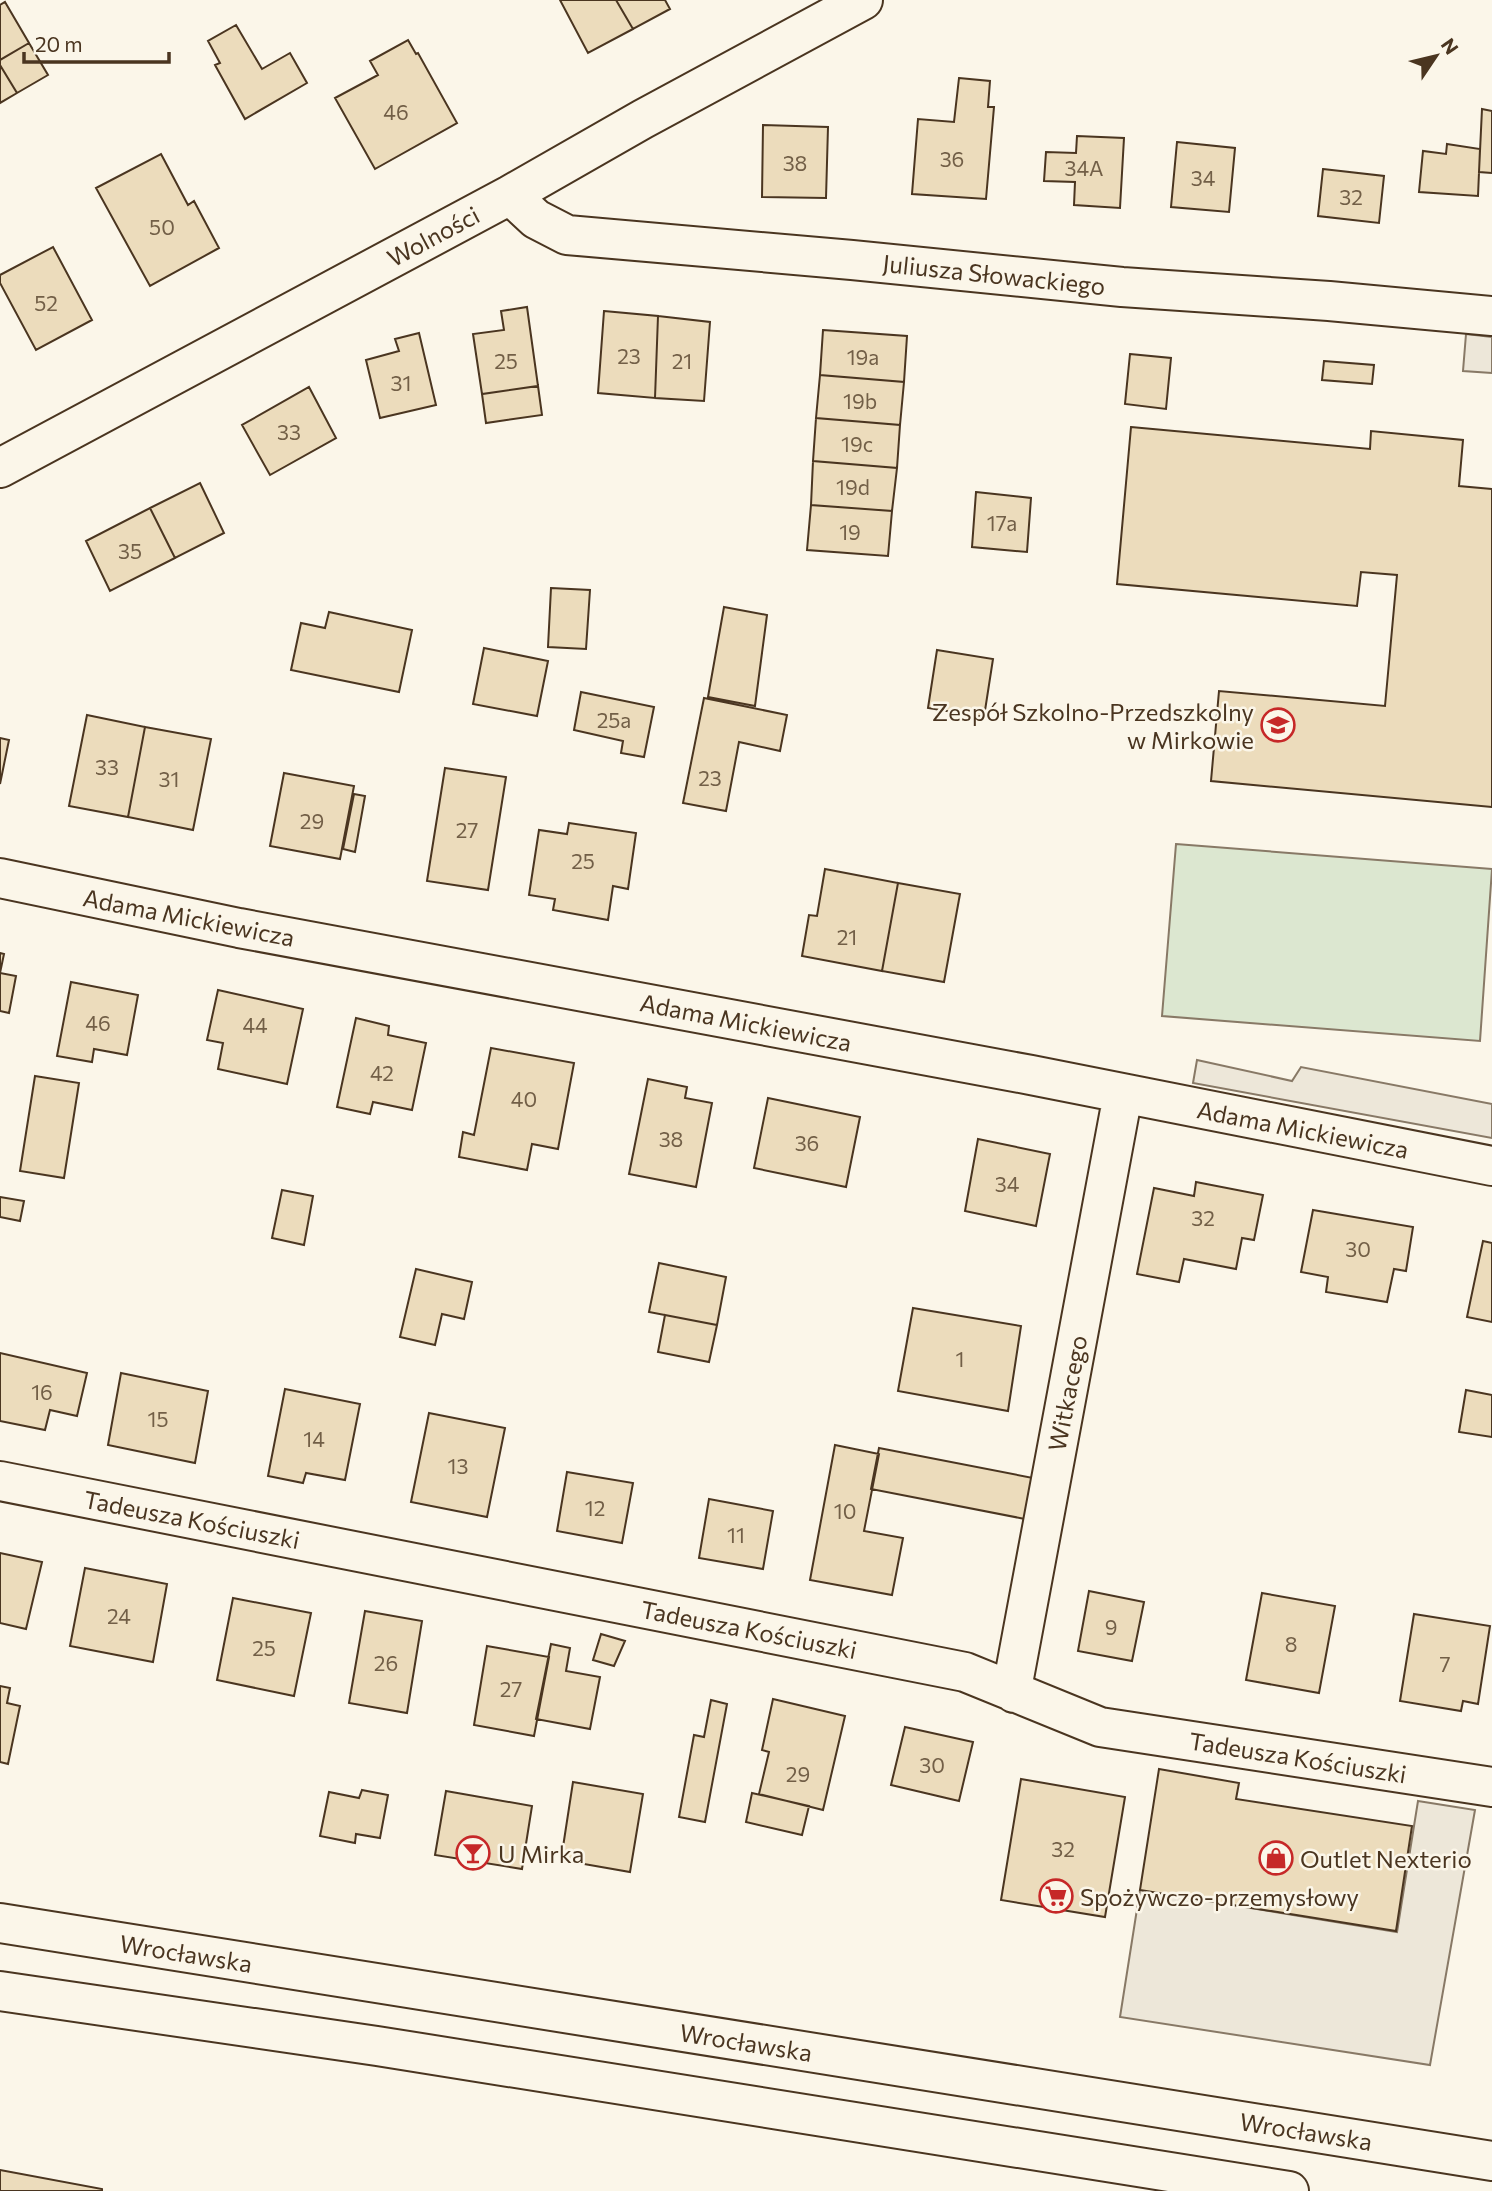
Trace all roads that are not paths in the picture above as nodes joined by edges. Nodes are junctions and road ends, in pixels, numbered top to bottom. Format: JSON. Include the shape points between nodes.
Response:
{"nodes":[{"id":1,"x":863,"y":0,"type":"edge"},
{"id":2,"x":510,"y":195,"type":"junction"},
{"id":3,"x":1492,"y":316,"type":"edge"},
{"id":4,"x":0,"y":468,"type":"edge"},
{"id":5,"x":0,"y":878,"type":"edge"},
{"id":6,"x":1123,"y":1094,"type":"junction"},
{"id":7,"x":1492,"y":1166,"type":"edge"},
{"id":8,"x":0,"y":1481,"type":"edge"},
{"id":9,"x":1014,"y":1693,"type":"junction"},
{"id":10,"x":1492,"y":1787,"type":"edge"},
{"id":11,"x":0,"y":1923,"type":"edge"},
{"id":12,"x":0,"y":1991,"type":"edge"},
{"id":13,"x":1492,"y":2161,"type":"edge"},
{"id":14,"x":1271,"y":2190,"type":"edge"}],
"edges":[{"from":1,"to":2,"type":"street","name":"Wolności"},
{"from":2,"to":3,"type":"street","name":"Juliusza Słowackiego","via":[[536,219],[567,235],[1122,288]]},
{"from":2,"to":4,"type":"street","name":"Wolności"},
{"from":5,"to":6,"type":"street","name":"Adama Mickiewicza","via":[[239,928]]},
{"from":6,"to":7,"type":"street","name":"Adama Mickiewicza"},
{"from":6,"to":9,"type":"street","name":"Witkacego"},
{"from":8,"to":9,"type":"street","name":"Tadeusza Kościuszki","via":[[965,1672]]},
{"from":9,"to":10,"type":"street","name":"Tadeusza Kościuszki","via":[[1100,1727]]},
{"from":11,"to":13,"type":"street","name":"Wrocławska"},
{"from":12,"to":14,"type":"street","via":[[377,2046]]}]}
